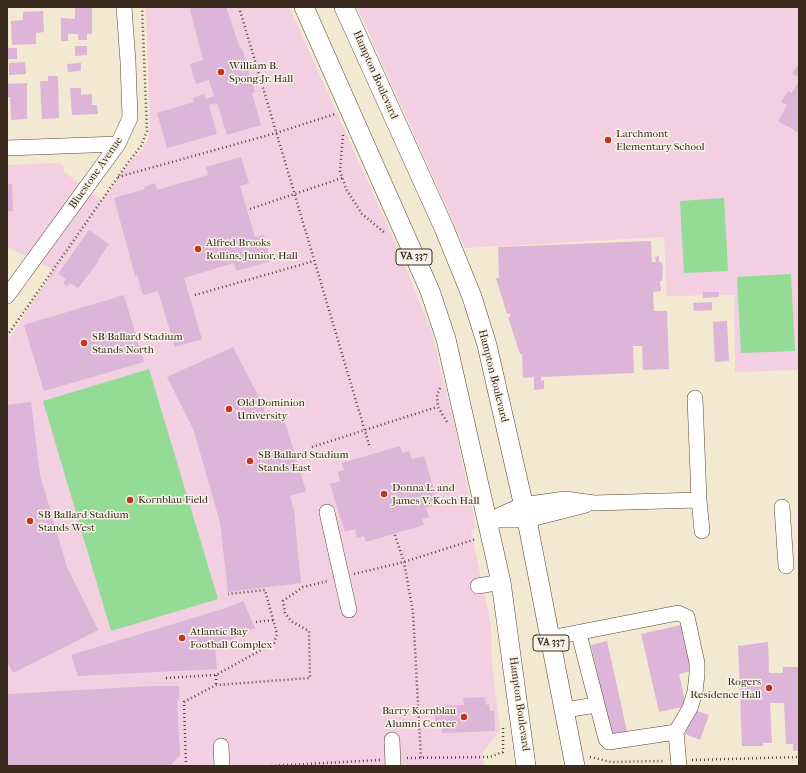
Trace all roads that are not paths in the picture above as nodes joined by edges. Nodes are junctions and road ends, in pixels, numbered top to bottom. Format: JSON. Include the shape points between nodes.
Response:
{"nodes":[{"id":1,"x":124,"y":7,"type":"edge"},
{"id":2,"x":304,"y":7,"type":"edge"},
{"id":3,"x":344,"y":7,"type":"edge"},
{"id":4,"x":118,"y":144,"type":"junction"},
{"id":5,"x":7,"y":148,"type":"edge"},
{"id":6,"x":7,"y":296,"type":"edge"},
{"id":7,"x":695,"y":398,"type":"dead end"},
{"id":8,"x":699,"y":500,"type":"junction"},
{"id":9,"x":782,"y":507,"type":"dead end"},
{"id":10,"x":327,"y":512,"type":"dead end"},
{"id":11,"x":524,"y":512,"type":"junction"},
{"id":12,"x":489,"y":520,"type":"junction"},
{"id":13,"x":702,"y":531,"type":"dead end"},
{"id":14,"x":786,"y":566,"type":"dead end"},
{"id":15,"x":501,"y":582,"type":"junction"},
{"id":16,"x":478,"y":586,"type":"dead end"},
{"id":17,"x":349,"y":610,"type":"dead end"},
{"id":18,"x":579,"y":634,"type":"junction"},
{"id":19,"x":550,"y":638,"type":"junction"},
{"id":20,"x":596,"y":705,"type":"junction"},
{"id":21,"x":565,"y":710,"type":"junction"},
{"id":22,"x":676,"y":732,"type":"junction"},
{"id":23,"x":392,"y":740,"type":"dead end"},
{"id":24,"x":221,"y":746,"type":"dead end"},
{"id":25,"x":393,"y":762,"type":"edge"},
{"id":26,"x":678,"y":763,"type":"edge"},
{"id":27,"x":222,"y":766,"type":"edge"},
{"id":28,"x":526,"y":766,"type":"edge"},
{"id":29,"x":575,"y":766,"type":"edge"}],
"edges":[{"from":1,"to":4,"type":"street","name":"Bluestone Avenue","via":[[130,118]]},
{"from":2,"to":12,"type":"main road","name":"Hampton Boulevard","number":"VA 337","via":[[430,292],[446,339]]},
{"from":3,"to":11,"type":"main road","name":"Hampton Boulevard","number":"VA 337","via":[[444,228],[472,297],[496,381]]},
{"from":4,"to":5,"type":"street"},
{"from":4,"to":6,"type":"street","name":"Bluestone Avenue"},
{"from":7,"to":8,"type":"street"},
{"from":8,"to":11,"type":"street","via":[[594,503]]},
{"from":8,"to":13,"type":"street"},
{"from":9,"to":14,"type":"street"},
{"from":10,"to":17,"type":"street"},
{"from":11,"to":12,"type":"street"},
{"from":11,"to":19,"type":"main road","name":"Hampton Boulevard","number":"VA 337"},
{"from":12,"to":15,"type":"main road","name":"Hampton Boulevard","number":"VA 337"},
{"from":15,"to":16,"type":"street"},
{"from":15,"to":28,"type":"main road","name":"Hampton Boulevard","number":"VA 337"},
{"from":18,"to":19,"type":"street"},
{"from":18,"to":20,"type":"street"},
{"from":18,"to":22,"type":"street","via":[[678,613],[687,617],[697,663],[696,692]]},
{"from":19,"to":21,"type":"main road","name":"Hampton Boulevard","number":"VA 337"},
{"from":20,"to":21,"type":"street"},
{"from":20,"to":22,"type":"street","via":[[604,735],[609,742]]},
{"from":21,"to":29,"type":"main road","name":"Hampton Boulevard","number":"VA 337"},
{"from":22,"to":26,"type":"street"},
{"from":23,"to":25,"type":"street"},
{"from":24,"to":27,"type":"street"}]}
